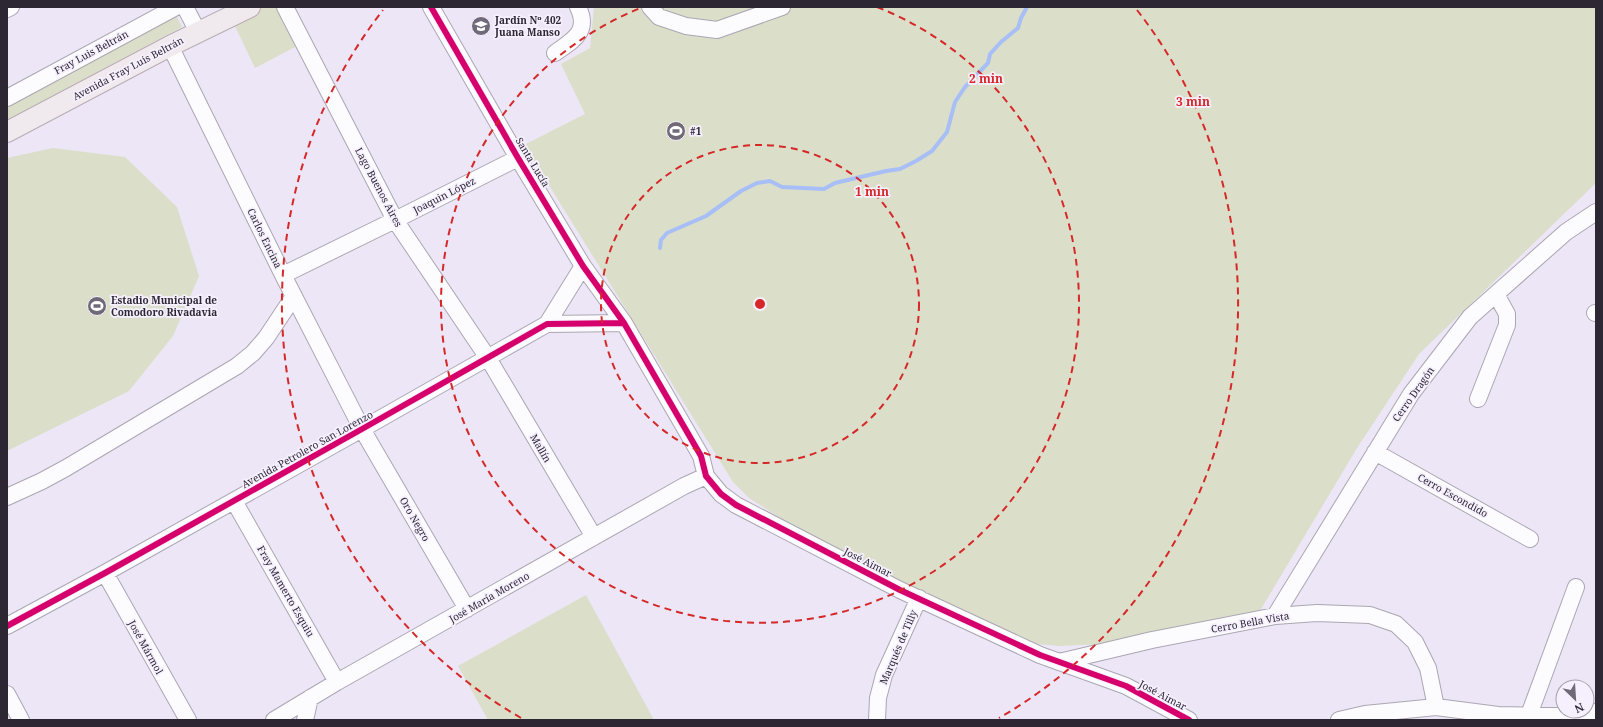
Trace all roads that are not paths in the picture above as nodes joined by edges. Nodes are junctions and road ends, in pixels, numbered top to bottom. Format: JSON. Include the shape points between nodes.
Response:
{"nodes":[{"id":1,"x":11,"y":7,"type":"edge"},
{"id":2,"x":176,"y":7,"type":"edge"},
{"id":3,"x":185,"y":7,"type":"edge"},
{"id":4,"x":250,"y":7,"type":"edge"},
{"id":5,"x":285,"y":7,"type":"edge"},
{"id":6,"x":431,"y":7,"type":"edge"},
{"id":7,"x":578,"y":7,"type":"edge"},
{"id":8,"x":650,"y":7,"type":"edge"},
{"id":9,"x":782,"y":7,"type":"edge"},
{"id":10,"x":7,"y":9,"type":"edge"},
{"id":11,"x":198,"y":32,"type":"junction"},
{"id":12,"x":170,"y":46,"type":"junction"},
{"id":13,"x":556,"y":53,"type":"dead end"},
{"id":14,"x":7,"y":98,"type":"edge"},
{"id":15,"x":7,"y":132,"type":"edge"},
{"id":16,"x":518,"y":158,"type":"junction"},
{"id":17,"x":1596,"y":212,"type":"edge"},
{"id":18,"x":395,"y":220,"type":"junction"},
{"id":19,"x":583,"y":266,"type":"junction"},
{"id":20,"x":283,"y":275,"type":"junction"},
{"id":21,"x":1496,"y":294,"type":"junction"},
{"id":22,"x":294,"y":296,"type":"junction"},
{"id":23,"x":547,"y":324,"type":"junction"},
{"id":24,"x":624,"y":324,"type":"junction"},
{"id":25,"x":488,"y":358,"type":"junction"},
{"id":26,"x":1478,"y":399,"type":"dead end"},
{"id":27,"x":362,"y":430,"type":"junction"},
{"id":28,"x":1375,"y":452,"type":"junction"},
{"id":29,"x":706,"y":476,"type":"junction"},
{"id":30,"x":7,"y":497,"type":"edge"},
{"id":31,"x":234,"y":501,"type":"junction"},
{"id":32,"x":594,"y":537,"type":"junction"},
{"id":33,"x":1530,"y":539,"type":"dead end"},
{"id":34,"x":105,"y":573,"type":"junction"},
{"id":35,"x":1576,"y":587,"type":"dead end"},
{"id":36,"x":918,"y":598,"type":"junction"},
{"id":37,"x":467,"y":609,"type":"junction"},
{"id":38,"x":1275,"y":616,"type":"junction"},
{"id":39,"x":7,"y":626,"type":"edge"},
{"id":40,"x":1059,"y":662,"type":"junction"},
{"id":41,"x":337,"y":682,"type":"junction"},
{"id":42,"x":7,"y":694,"type":"edge"},
{"id":43,"x":310,"y":698,"type":"junction"},
{"id":44,"x":1436,"y":707,"type":"junction"},
{"id":45,"x":1596,"y":712,"type":"edge"},
{"id":46,"x":1529,"y":715,"type":"junction"},
{"id":47,"x":1366,"y":717,"type":"edge"},
{"id":48,"x":21,"y":720,"type":"edge"},
{"id":49,"x":188,"y":720,"type":"edge"},
{"id":50,"x":274,"y":720,"type":"edge"},
{"id":51,"x":305,"y":720,"type":"edge"},
{"id":52,"x":877,"y":720,"type":"edge"},
{"id":53,"x":1189,"y":720,"type":"edge"},
{"id":54,"x":1339,"y":720,"type":"edge"}],
"edges":[{"from":1,"to":10,"type":"street"},
{"from":2,"to":14,"type":"street","name":"Fray Luis Beltrán"},
{"from":3,"to":11,"type":"street"},
{"from":4,"to":11,"type":"main road","name":"Avenida Fray Luis Beltrán"},
{"from":5,"to":18,"type":"street","name":"Lago Buenos Aires"},
{"from":6,"to":16,"type":"street","name":"Santa Lucía"},
{"from":7,"to":13,"type":"street","via":[[582,24],[579,36]]},
{"from":8,"to":9,"type":"street","via":[[659,17],[686,26],[717,30]]},
{"from":11,"to":12,"type":"main road","name":"Avenida Fray Luis Beltrán"},
{"from":12,"to":15,"type":"main road","name":"Avenida Fray Luis Beltrán"},
{"from":12,"to":20,"type":"street","name":"Carlos Encina"},
{"from":16,"to":18,"type":"street","name":"Joaquin López"},
{"from":16,"to":19,"type":"street","name":"Santa Lucía"},
{"from":17,"to":21,"type":"street","name":"Cerro Dragón","via":[[1566,232]]},
{"from":18,"to":20,"type":"street","name":"Joaquin López"},
{"from":18,"to":25,"type":"street","name":"Lago Buenos Aires"},
{"from":19,"to":23,"type":"street","name":"Avenida Petrolero San Lorenzo"},
{"from":19,"to":24,"type":"street","name":"Santa Lucía"},
{"from":20,"to":22,"type":"street","name":"Carlos Encina"},
{"from":21,"to":26,"type":"street","via":[[1507,314],[1507,325]]},
{"from":21,"to":28,"type":"street","name":"Cerro Dragón","via":[[1465,323],[1411,394]]},
{"from":22,"to":27,"type":"street","name":"Carlos Encina"},
{"from":22,"to":30,"type":"street","via":[[266,338],[237,366],[66,468]]},
{"from":23,"to":24,"type":"street","name":"Avenida Petrolero San Lorenzo"},
{"from":23,"to":25,"type":"street","name":"Avenida Petrolero San Lorenzo"},
{"from":24,"to":29,"type":"street","name":"José Aimar","via":[[701,456]]},
{"from":25,"to":27,"type":"street","name":"Avenida Petrolero San Lorenzo"},
{"from":25,"to":32,"type":"street","name":"Mallín"},
{"from":27,"to":31,"type":"street","name":"Avenida Petrolero San Lorenzo"},
{"from":27,"to":37,"type":"street","name":"Oro Negro"},
{"from":28,"to":33,"type":"street","name":"Cerro Escondido"},
{"from":28,"to":38,"type":"street","name":"Cerro Dragón"},
{"from":29,"to":32,"type":"street","name":"José María Moreno"},
{"from":29,"to":36,"type":"street","name":"José Aimar","via":[[721,494],[736,506]]},
{"from":31,"to":34,"type":"street","name":"Avenida Petrolero San Lorenzo"},
{"from":31,"to":41,"type":"street","name":"Fray Mamerto Esquiu"},
{"from":32,"to":37,"type":"street","name":"José María Moreno"},
{"from":34,"to":39,"type":"street","name":"Avenida Petrolero San Lorenzo"},
{"from":34,"to":49,"type":"street","name":"José Mármol"},
{"from":35,"to":46,"type":"street"},
{"from":36,"to":40,"type":"street","name":"José Aimar"},
{"from":36,"to":52,"type":"street","name":"Marqués de Tilly","via":[[884,675],[878,698]]},
{"from":37,"to":41,"type":"street","name":"José María Moreno"},
{"from":38,"to":40,"type":"street","name":"Cerro Bella Vista","via":[[1152,640]]},
{"from":38,"to":44,"type":"street","name":"Cerro Bella Vista","via":[[1317,613],[1370,615],[1396,624],[1415,642],[1428,668]]},
{"from":40,"to":53,"type":"street","name":"José Aimar","via":[[1126,686]]},
{"from":41,"to":43,"type":"street","name":"José María Moreno"},
{"from":42,"to":48,"type":"street"},
{"from":43,"to":50,"type":"street","name":"José María Moreno"},
{"from":43,"to":51,"type":"street"},
{"from":44,"to":46,"type":"street","via":[[1498,715]]},
{"from":44,"to":47,"type":"street"},
{"from":45,"to":46,"type":"street","via":[[1568,716]]},
{"from":47,"to":54,"type":"street"}]}
